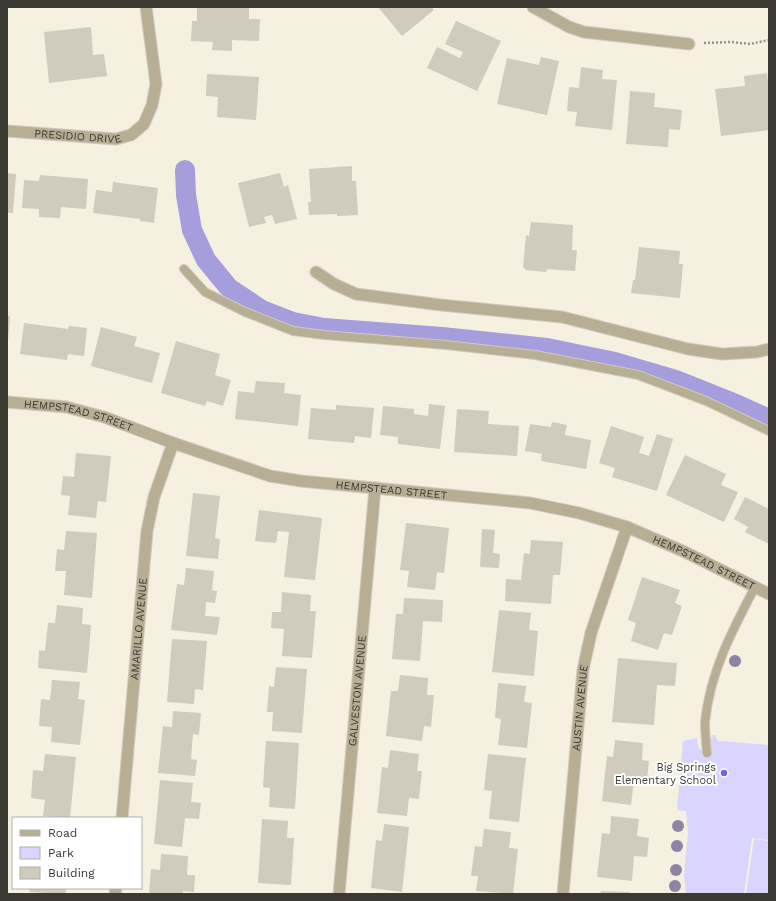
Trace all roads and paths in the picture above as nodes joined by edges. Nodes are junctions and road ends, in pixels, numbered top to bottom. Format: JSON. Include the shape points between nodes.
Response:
{"nodes":[{"id":1,"x":146,"y":7,"type":"edge"},
{"id":2,"x":534,"y":7,"type":"edge"},
{"id":3,"x":769,"y":40,"type":"edge"},
{"id":4,"x":689,"y":44,"type":"joint"},
{"id":5,"x":7,"y":131,"type":"edge"},
{"id":6,"x":184,"y":269,"type":"dead end"},
{"id":7,"x":316,"y":272,"type":"dead end"},
{"id":8,"x":769,"y":349,"type":"edge"},
{"id":9,"x":7,"y":402,"type":"edge"},
{"id":10,"x":769,"y":431,"type":"edge"},
{"id":11,"x":173,"y":443,"type":"junction"},
{"id":12,"x":375,"y":488,"type":"junction"},
{"id":13,"x":628,"y":528,"type":"junction"},
{"id":14,"x":755,"y":587,"type":"junction"},
{"id":15,"x":769,"y":594,"type":"edge"},
{"id":16,"x":707,"y":753,"type":"dead end"},
{"id":17,"x":122,"y":817,"type":"edge"},
{"id":18,"x":339,"y":894,"type":"edge"},
{"id":19,"x":563,"y":894,"type":"edge"}],
"edges":[{"from":1,"to":5,"type":"street","name":"PRESIDIO DRIVE","via":[[156,84],[152,105],[144,124],[131,135],[116,139]]},
{"from":2,"to":4,"type":"street","via":[[584,32]]},
{"from":3,"to":4,"type":"path","via":[[750,44]]},
{"from":6,"to":10,"type":"lane","via":[[205,292],[245,312],[293,331],[535,355],[638,375],[706,401]]},
{"from":7,"to":8,"type":"street","via":[[356,294],[562,317],[688,349],[722,354]]},
{"from":9,"to":11,"type":"street","name":"HEMPSTEAD STREET","via":[[66,408],[104,418]]},
{"from":11,"to":12,"type":"street","name":"HEMPSTEAD STREET","via":[[270,476],[301,482]]},
{"from":11,"to":17,"type":"street","name":"AMARILLO AVENUE","via":[[154,496],[147,531]]},
{"from":12,"to":13,"type":"street","name":"HEMPSTEAD STREET","via":[[530,503],[579,513]]},
{"from":12,"to":18,"type":"street","name":"GALVESTON AVENUE"},
{"from":13,"to":14,"type":"street","name":"HEMPSTEAD STREET","via":[[685,552]]},
{"from":13,"to":19,"type":"street","name":"AUSTIN AVENUE","via":[[591,633],[583,670]]},
{"from":14,"to":15,"type":"street","name":"HEMPSTEAD STREET"},
{"from":14,"to":16,"type":"lane","via":[[718,663],[705,723]]}]}
